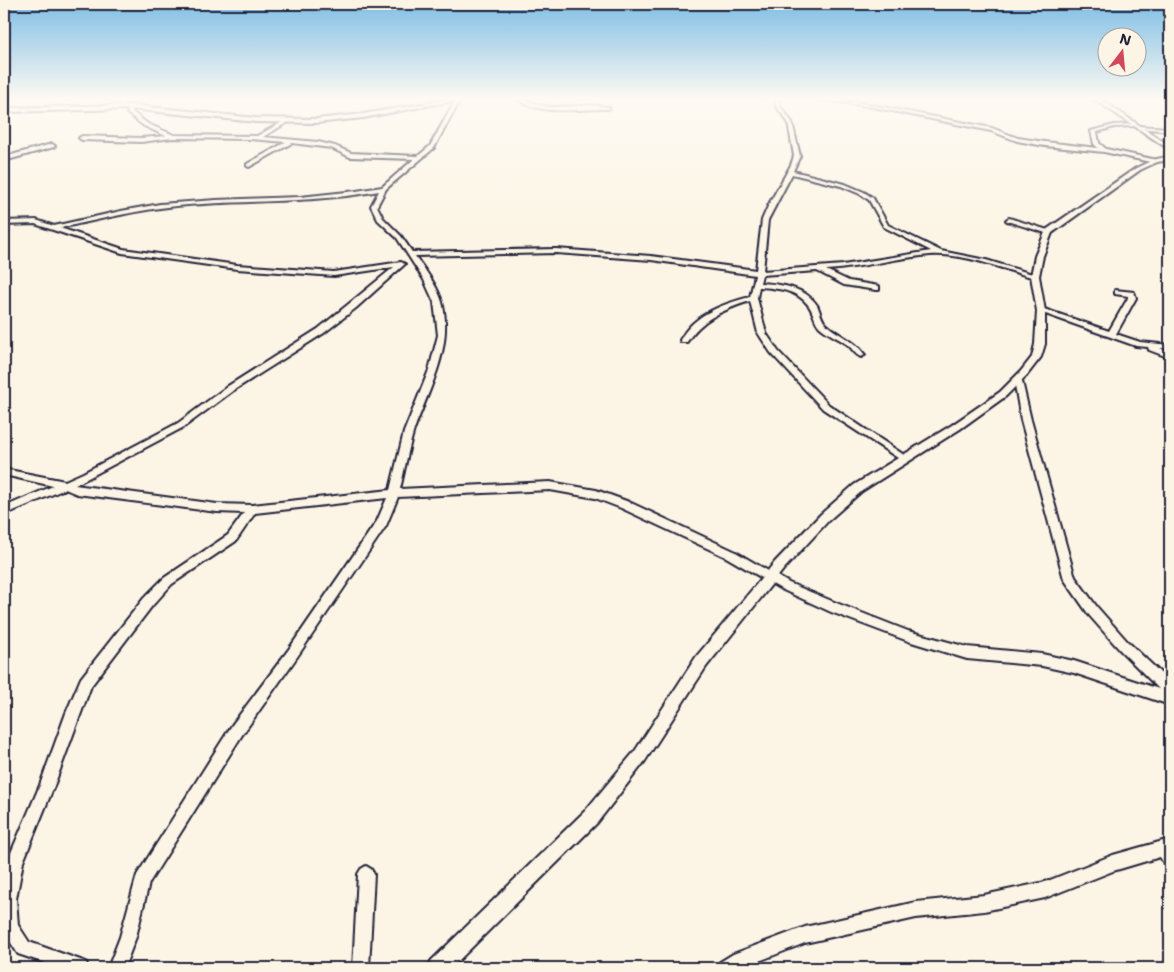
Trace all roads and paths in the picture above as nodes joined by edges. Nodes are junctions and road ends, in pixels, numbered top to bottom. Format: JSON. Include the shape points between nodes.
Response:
{"nodes":[{"id":1,"x":286,"y":144,"type":"edge"},
{"id":2,"x":315,"y":144,"type":"edge"},
{"id":3,"x":433,"y":144,"type":"edge"},
{"id":4,"x":795,"y":144,"type":"edge"},
{"id":5,"x":1049,"y":144,"type":"edge"},
{"id":6,"x":1097,"y":144,"type":"edge"},
{"id":7,"x":52,"y":146,"type":"dead end"},
{"id":8,"x":1104,"y":150,"type":"junction"},
{"id":9,"x":420,"y":158,"type":"junction"},
{"id":10,"x":1170,"y":158,"type":"edge"},
{"id":11,"x":4,"y":159,"type":"edge"},
{"id":12,"x":1155,"y":161,"type":"junction"},
{"id":13,"x":249,"y":165,"type":"dead end"},
{"id":14,"x":791,"y":172,"type":"junction"},
{"id":15,"x":384,"y":188,"type":"junction"},
{"id":16,"x":1009,"y":220,"type":"dead end"},
{"id":17,"x":4,"y":223,"type":"edge"},
{"id":18,"x":55,"y":227,"type":"junction"},
{"id":19,"x":1049,"y":232,"type":"junction"},
{"id":20,"x":941,"y":253,"type":"junction"},
{"id":21,"x":413,"y":257,"type":"junction"},
{"id":22,"x":402,"y":264,"type":"junction"},
{"id":23,"x":818,"y":270,"type":"junction"},
{"id":24,"x":758,"y":273,"type":"junction"},
{"id":25,"x":1035,"y":276,"type":"junction"},
{"id":26,"x":756,"y":285,"type":"junction"},
{"id":27,"x":876,"y":288,"type":"dead end"},
{"id":28,"x":1118,"y":292,"type":"dead end"},
{"id":29,"x":753,"y":298,"type":"junction"},
{"id":30,"x":1041,"y":311,"type":"junction"},
{"id":31,"x":1112,"y":334,"type":"junction"},
{"id":32,"x":684,"y":340,"type":"dead end"},
{"id":33,"x":1149,"y":346,"type":"junction"},
{"id":34,"x":1170,"y":347,"type":"edge"},
{"id":35,"x":861,"y":355,"type":"dead end"},
{"id":36,"x":1170,"y":356,"type":"edge"},
{"id":37,"x":1018,"y":379,"type":"junction"},
{"id":38,"x":904,"y":459,"type":"junction"},
{"id":39,"x":4,"y":472,"type":"edge"},
{"id":40,"x":66,"y":485,"type":"junction"},
{"id":41,"x":394,"y":493,"type":"junction"},
{"id":42,"x":252,"y":509,"type":"junction"},
{"id":43,"x":4,"y":510,"type":"edge"},
{"id":44,"x":770,"y":577,"type":"junction"},
{"id":45,"x":1170,"y":691,"type":"edge"},
{"id":46,"x":1170,"y":699,"type":"edge"},
{"id":47,"x":1168,"y":852,"type":"edge"},
{"id":48,"x":366,"y":874,"type":"dead end"},
{"id":49,"x":80,"y":968,"type":"edge"},
{"id":50,"x":116,"y":968,"type":"edge"},
{"id":51,"x":360,"y":968,"type":"edge"},
{"id":52,"x":438,"y":968,"type":"edge"},
{"id":53,"x":726,"y":968,"type":"edge"}],
"edges":[{"from":1,"to":13,"type":"street"},
{"from":2,"to":9,"type":"street","via":[[333,147],[350,155]]},
{"from":3,"to":9,"type":"street"},
{"from":4,"to":14,"type":"street","via":[[797,156]]},
{"from":5,"to":8,"type":"street"},
{"from":6,"to":8,"type":"street"},
{"from":7,"to":11,"type":"street"},
{"from":8,"to":12,"type":"street"},
{"from":9,"to":15,"type":"street"},
{"from":10,"to":12,"type":"street"},
{"from":12,"to":19,"type":"street","via":[[1125,178]]},
{"from":14,"to":20,"type":"street","via":[[862,193],[871,199],[886,226]]},
{"from":14,"to":24,"type":"street","via":[[765,220]]},
{"from":15,"to":18,"type":"street","via":[[316,199],[161,205]]},
{"from":15,"to":21,"type":"street","via":[[374,206],[380,218]]},
{"from":16,"to":19,"type":"street"},
{"from":17,"to":18,"type":"street","via":[[36,222]]},
{"from":18,"to":22,"type":"street","via":[[122,251],[228,266],[334,274]]},
{"from":19,"to":25,"type":"street"},
{"from":20,"to":23,"type":"street"},
{"from":20,"to":25,"type":"street"},
{"from":21,"to":22,"type":"street"},
{"from":21,"to":24,"type":"street","via":[[496,251],[556,252],[676,261]]},
{"from":21,"to":41,"type":"street","via":[[438,302],[442,335],[433,370],[409,432]]},
{"from":22,"to":40,"type":"street","via":[[321,330],[231,388],[181,425]]},
{"from":23,"to":24,"type":"street"},
{"from":23,"to":27,"type":"street","via":[[847,282]]},
{"from":24,"to":26,"type":"street"},
{"from":25,"to":30,"type":"street"},
{"from":26,"to":29,"type":"street"},
{"from":26,"to":35,"type":"street","via":[[783,288],[803,295],[812,303],[823,326],[848,341]]},
{"from":28,"to":31,"type":"street","via":[[1131,294],[1132,298]]},
{"from":29,"to":32,"type":"street","via":[[730,304],[700,322],[689,330]]},
{"from":29,"to":38,"type":"street","via":[[762,333],[775,354],[797,378],[826,407]]},
{"from":30,"to":31,"type":"street"},
{"from":30,"to":37,"type":"street","via":[[1040,344],[1036,357]]},
{"from":31,"to":33,"type":"street"},
{"from":33,"to":34,"type":"street"},
{"from":33,"to":36,"type":"street"},
{"from":37,"to":38,"type":"street","via":[[1003,394],[956,427]]},
{"from":37,"to":45,"type":"street","via":[[1026,420],[1070,579],[1123,646]]},
{"from":38,"to":44,"type":"street","via":[[858,488]]},
{"from":39,"to":40,"type":"street"},
{"from":40,"to":42,"type":"street","via":[[77,490],[161,501]]},
{"from":40,"to":43,"type":"street"},
{"from":41,"to":42,"type":"street"},
{"from":41,"to":44,"type":"street","via":[[550,486],[596,494],[730,554]]},
{"from":41,"to":50,"type":"street","via":[[382,523],[237,730],[142,880],[128,937]]},
{"from":42,"to":49,"type":"street","via":[[232,538],[168,581],[86,682],[15,862],[8,899],[10,928],[24,948]]},
{"from":44,"to":46,"type":"street","via":[[834,608],[908,636],[967,653],[1042,660],[1074,667]]},
{"from":44,"to":52,"type":"street","via":[[701,662],[640,756],[591,817]]},
{"from":47,"to":53,"type":"street","via":[[1113,863],[1045,890],[984,903],[916,910],[806,935]]},
{"from":48,"to":51,"type":"street"}]}
